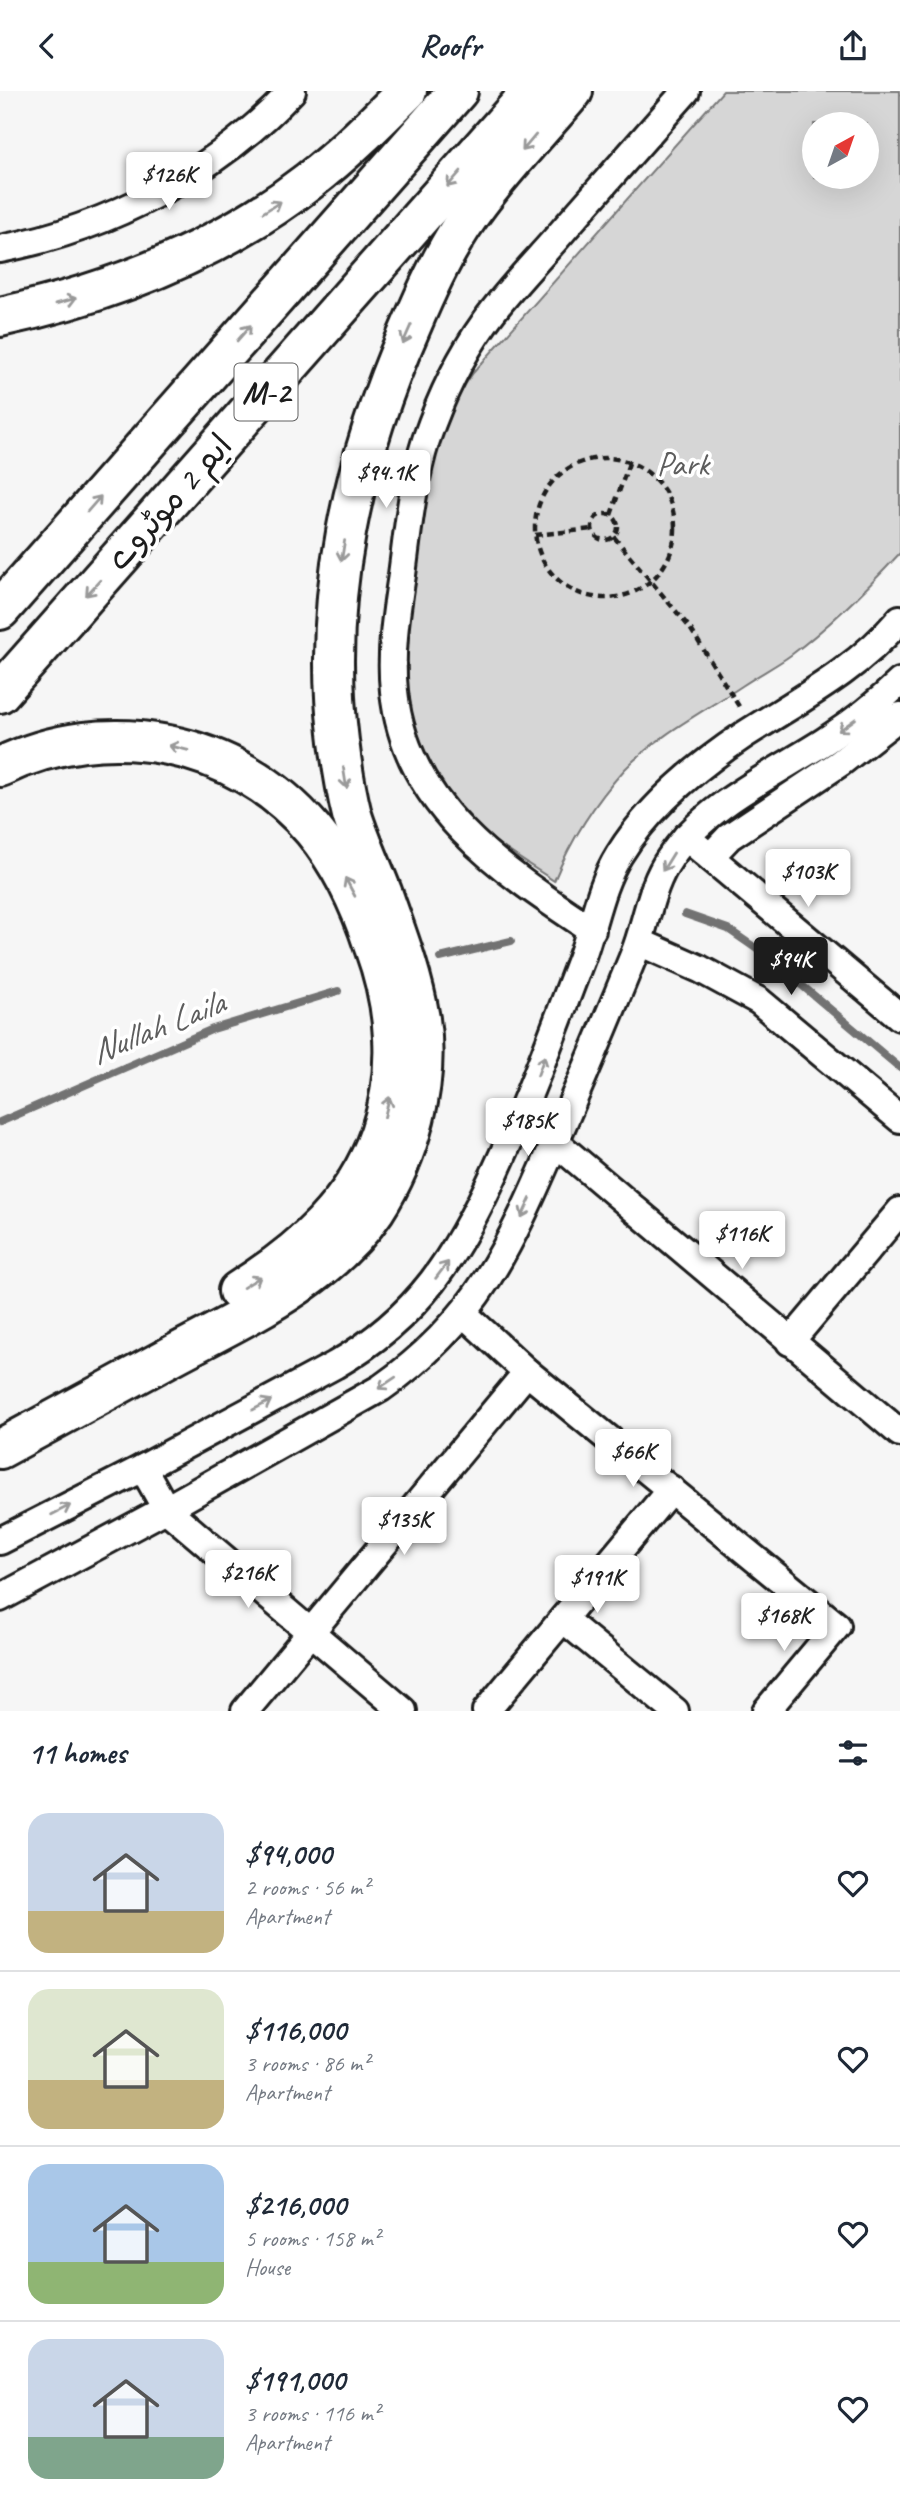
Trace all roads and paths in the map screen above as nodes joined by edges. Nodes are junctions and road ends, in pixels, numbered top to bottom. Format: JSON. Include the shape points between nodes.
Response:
{"nodes":[{"id":1,"x":292,"y":91,"type":"edge"},
{"id":2,"x":407,"y":91,"type":"edge"},
{"id":3,"x":458,"y":91,"type":"edge"},
{"id":4,"x":532,"y":91,"type":"edge"},
{"id":5,"x":573,"y":91,"type":"edge"},
{"id":6,"x":686,"y":91,"type":"edge"},
{"id":7,"x":0,"y":249,"type":"edge"},
{"id":8,"x":0,"y":317,"type":"edge"},
{"id":9,"x":629,"y":463,"type":"junction"},
{"id":10,"x":611,"y":515,"type":"junction"},
{"id":11,"x":593,"y":529,"type":"junction"},
{"id":12,"x":535,"y":535,"type":"junction"},
{"id":13,"x":614,"y":537,"type":"junction"},
{"id":14,"x":650,"y":582,"type":"junction"},
{"id":15,"x":0,"y":610,"type":"edge"},
{"id":16,"x":900,"y":619,"type":"edge"},
{"id":17,"x":900,"y":682,"type":"edge"},
{"id":18,"x":0,"y":692,"type":"edge"},
{"id":19,"x":900,"y":716,"type":"edge"},
{"id":20,"x":754,"y":729,"type":"junction"},
{"id":21,"x":0,"y":767,"type":"edge"},
{"id":22,"x":686,"y":837,"type":"junction"},
{"id":23,"x":710,"y":857,"type":"junction"},
{"id":24,"x":592,"y":930,"type":"junction"},
{"id":25,"x":639,"y":942,"type":"junction"},
{"id":26,"x":900,"y":1017,"type":"edge"},
{"id":27,"x":900,"y":1119,"type":"edge"},
{"id":28,"x":555,"y":1142,"type":"junction"},
{"id":29,"x":900,"y":1211,"type":"edge"},
{"id":30,"x":463,"y":1313,"type":"junction"},
{"id":31,"x":790,"y":1342,"type":"junction"},
{"id":32,"x":527,"y":1372,"type":"junction"},
{"id":33,"x":0,"y":1422,"type":"edge"},
{"id":34,"x":900,"y":1433,"type":"edge"},
{"id":35,"x":0,"y":1449,"type":"edge"},
{"id":36,"x":143,"y":1468,"type":"junction"},
{"id":37,"x":671,"y":1489,"type":"junction"},
{"id":38,"x":166,"y":1509,"type":"junction"},
{"id":39,"x":0,"y":1541,"type":"edge"},
{"id":40,"x":0,"y":1598,"type":"edge"},
{"id":41,"x":563,"y":1619,"type":"junction"},
{"id":42,"x":311,"y":1633,"type":"junction"},
{"id":43,"x":245,"y":1711,"type":"edge"},
{"id":44,"x":403,"y":1711,"type":"edge"},
{"id":45,"x":486,"y":1711,"type":"edge"},
{"id":46,"x":675,"y":1711,"type":"edge"},
{"id":47,"x":766,"y":1711,"type":"edge"}],
"edges":[{"from":1,"to":7,"type":"street","via":[[235,145],[163,189],[124,210]]},
{"from":8,"to":2,"type":"highway","one_way":true,"via":[[130,281],[215,242],[310,180]]},
{"from":15,"to":3,"type":"highway","name":"ایم 2 موٹروے","number":"M-2","one_way":true},
{"from":4,"to":18,"type":"highway","name":"ایم 2 موٹروے","number":"M-2","one_way":true},
{"from":5,"to":35,"type":"highway","one_way":true,"via":[[474,209],[434,276],[376,411],[341,560],[335,688],[348,796],[411,975],[422,1039],[416,1109],[396,1170],[362,1227],[304,1279]]},
{"from":6,"to":24,"type":"street","via":[[506,296],[467,349],[438,409],[416,473],[397,611],[393,690],[411,762],[475,843],[531,890]]},
{"from":9,"to":10,"type":"path"},
{"from":9,"to":12,"type":"path","via":[[594,460],[566,470],[545,492]]},
{"from":9,"to":14,"type":"path","via":[[661,486],[673,514],[674,544]]},
{"from":10,"to":11,"type":"path","via":[[595,519]]},
{"from":10,"to":13,"type":"path","via":[[618,523]]},
{"from":11,"to":12,"type":"path"},
{"from":11,"to":13,"type":"path","via":[[599,539]]},
{"from":12,"to":14,"type":"path","via":[[545,564],[565,586],[579,593],[624,596]]},
{"from":13,"to":14,"type":"path"},
{"from":14,"to":20,"type":"path","via":[[690,628]]},
{"from":16,"to":20,"type":"street","via":[[880,643],[826,685]]},
{"from":17,"to":22,"type":"street","one_way":true,"via":[[826,740],[704,820]]},
{"from":19,"to":23,"type":"street","via":[[840,763],[729,837]]},
{"from":20,"to":24,"type":"street","via":[[703,765],[646,818],[610,871]]},
{"from":33,"to":21,"type":"highway","one_way":true,"via":[[203,1311],[308,1241],[344,1201],[369,1157],[388,1105],[394,1053],[385,982],[360,906],[312,830],[262,785],[210,757],[138,741],[53,746]]},
{"from":22,"to":23,"type":"street"},
{"from":22,"to":25,"type":"street","one_way":true,"via":[[654,888]]},
{"from":23,"to":26,"type":"street"},
{"from":36,"to":24,"type":"street","one_way":true,"via":[[361,1350],[429,1287],[475,1217],[519,1122]]},
{"from":25,"to":27,"type":"street","via":[[759,1001]]},
{"from":25,"to":28,"type":"street"},
{"from":28,"to":30,"type":"street","one_way":true,"via":[[499,1263]]},
{"from":28,"to":31,"type":"street"},
{"from":29,"to":31,"type":"street"},
{"from":30,"to":32,"type":"street"},
{"from":30,"to":38,"type":"street","one_way":true,"via":[[425,1354],[381,1388]]},
{"from":31,"to":34,"type":"street"},
{"from":32,"to":37,"type":"street"},
{"from":32,"to":42,"type":"street"},
{"from":36,"to":38,"type":"street"},
{"from":39,"to":36,"type":"street","one_way":true},
{"from":37,"to":41,"type":"street"},
{"from":37,"to":47,"type":"street","via":[[837,1626]]},
{"from":38,"to":40,"type":"street"},
{"from":38,"to":42,"type":"street"},
{"from":41,"to":45,"type":"street"},
{"from":41,"to":46,"type":"street"},
{"from":42,"to":43,"type":"street"},
{"from":42,"to":44,"type":"street"}]}
